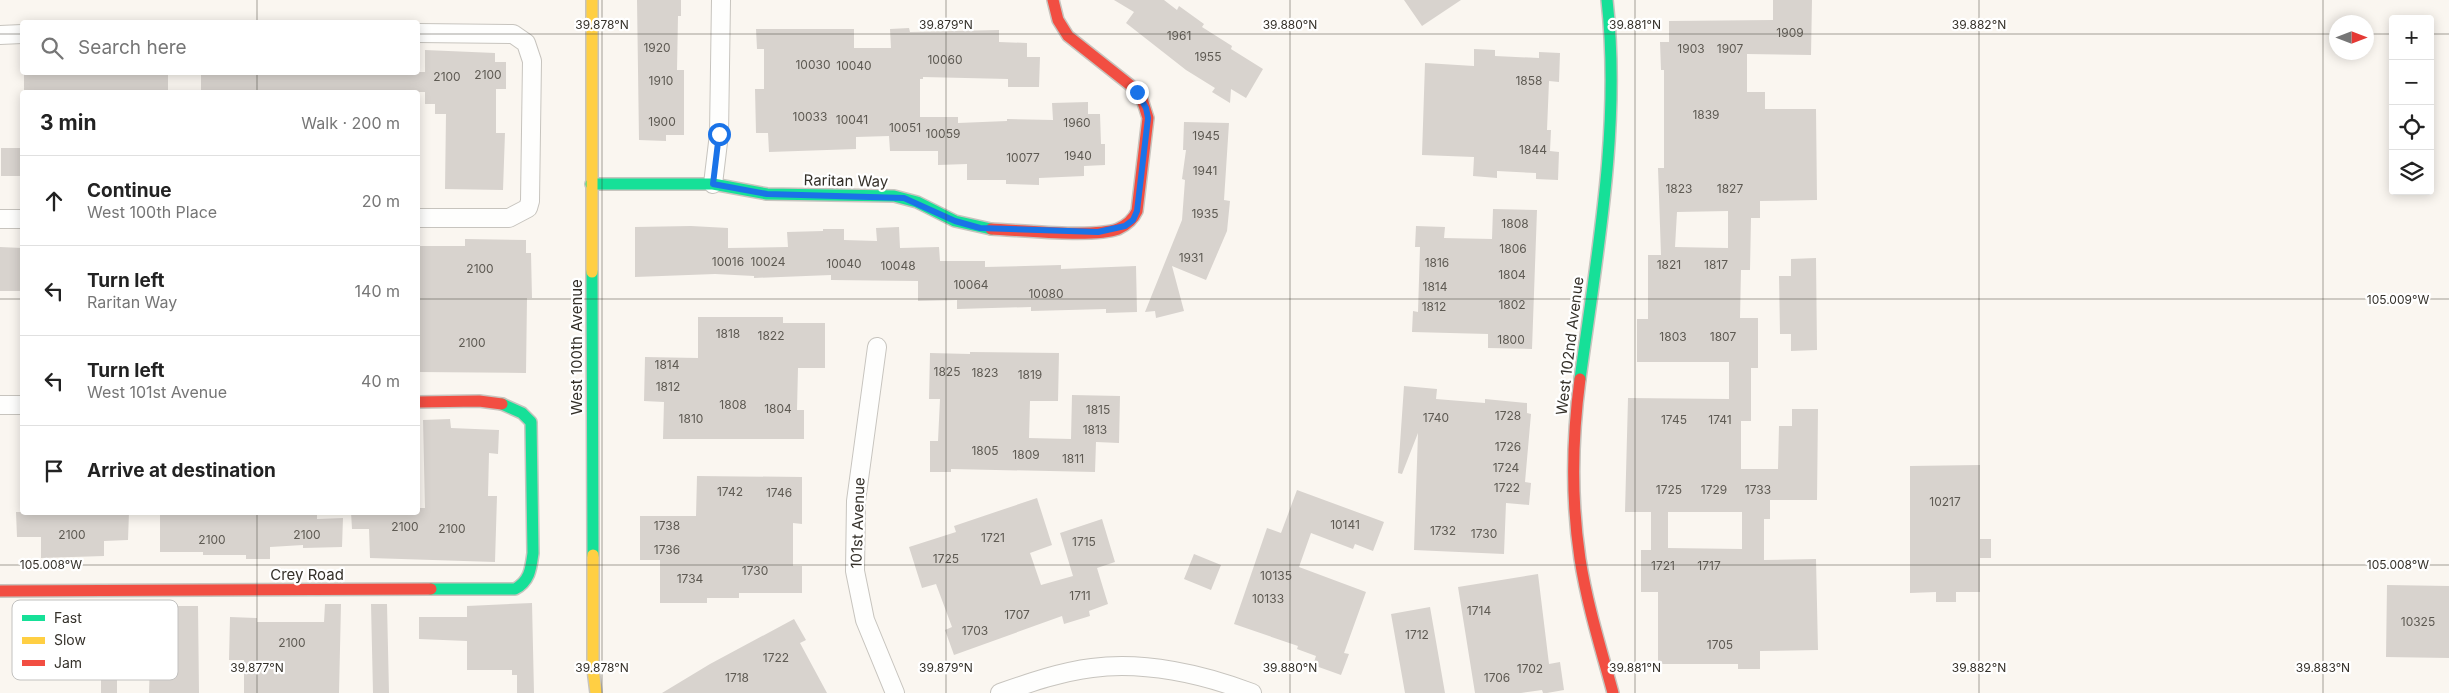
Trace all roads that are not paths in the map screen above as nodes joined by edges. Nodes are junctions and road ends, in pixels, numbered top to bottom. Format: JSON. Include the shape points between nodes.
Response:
{"nodes":[{"id":1,"x":592,"y":0,"type":"edge"},
{"id":2,"x":721,"y":0,"type":"edge"},
{"id":3,"x":1053,"y":0,"type":"edge"},
{"id":4,"x":1607,"y":0,"type":"edge"},
{"id":5,"x":420,"y":33,"type":"edge"},
{"id":6,"x":0,"y":34,"type":"edge"},
{"id":7,"x":20,"y":34,"type":"edge"},
{"id":8,"x":591,"y":184,"type":"junction"},
{"id":9,"x":713,"y":184,"type":"junction"},
{"id":10,"x":420,"y":218,"type":"edge"},
{"id":11,"x":0,"y":219,"type":"edge"},
{"id":12,"x":20,"y":219,"type":"edge"},
{"id":13,"x":878,"y":347,"type":"dead end"},
{"id":14,"x":420,"y":402,"type":"edge"},
{"id":15,"x":0,"y":405,"type":"edge"},
{"id":16,"x":20,"y":405,"type":"edge"},
{"id":17,"x":0,"y":591,"type":"edge"},
{"id":18,"x":596,"y":693,"type":"edge"},
{"id":19,"x":895,"y":693,"type":"edge"},
{"id":20,"x":1000,"y":693,"type":"edge"},
{"id":21,"x":1252,"y":693,"type":"edge"},
{"id":22,"x":1613,"y":693,"type":"edge"}],
"edges":[{"from":1,"to":8,"type":"street","name":"West 100th Avenue"},
{"from":2,"to":9,"type":"street","via":[[719,134]]},
{"from":3,"to":9,"type":"street","name":"Raritan Way","via":[[1053,10],[1061,30],[1075,45],[1128,82],[1146,108],[1148,118],[1137,211],[1125,226],[1098,232],[980,228],[955,221],[904,198],[767,194]]},
{"from":4,"to":22,"type":"street","name":"West 102nd Avenue","via":[[1612,44],[1609,149],[1576,412],[1573,482],[1580,558]]},
{"from":5,"to":10,"type":"street","via":[[504,33],[521,38],[530,50],[532,61],[528,208],[509,218]]},
{"from":6,"to":7,"type":"street"},
{"from":8,"to":9,"type":"street","name":"Raritan Way"},
{"from":8,"to":18,"type":"street","name":"West 100th Avenue","via":[[593,669]]},
{"from":11,"to":12,"type":"street"},
{"from":13,"to":19,"type":"street","name":"101st Avenue","via":[[856,501],[855,571],[865,620]]},
{"from":14,"to":17,"type":"street","name":"Crey Road","via":[[498,403],[516,407],[531,422],[533,553],[531,572],[527,580],[515,589]]},
{"from":15,"to":16,"type":"street"},
{"from":20,"to":21,"type":"street","via":[[1092,668],[1130,667],[1217,681]]}]}
